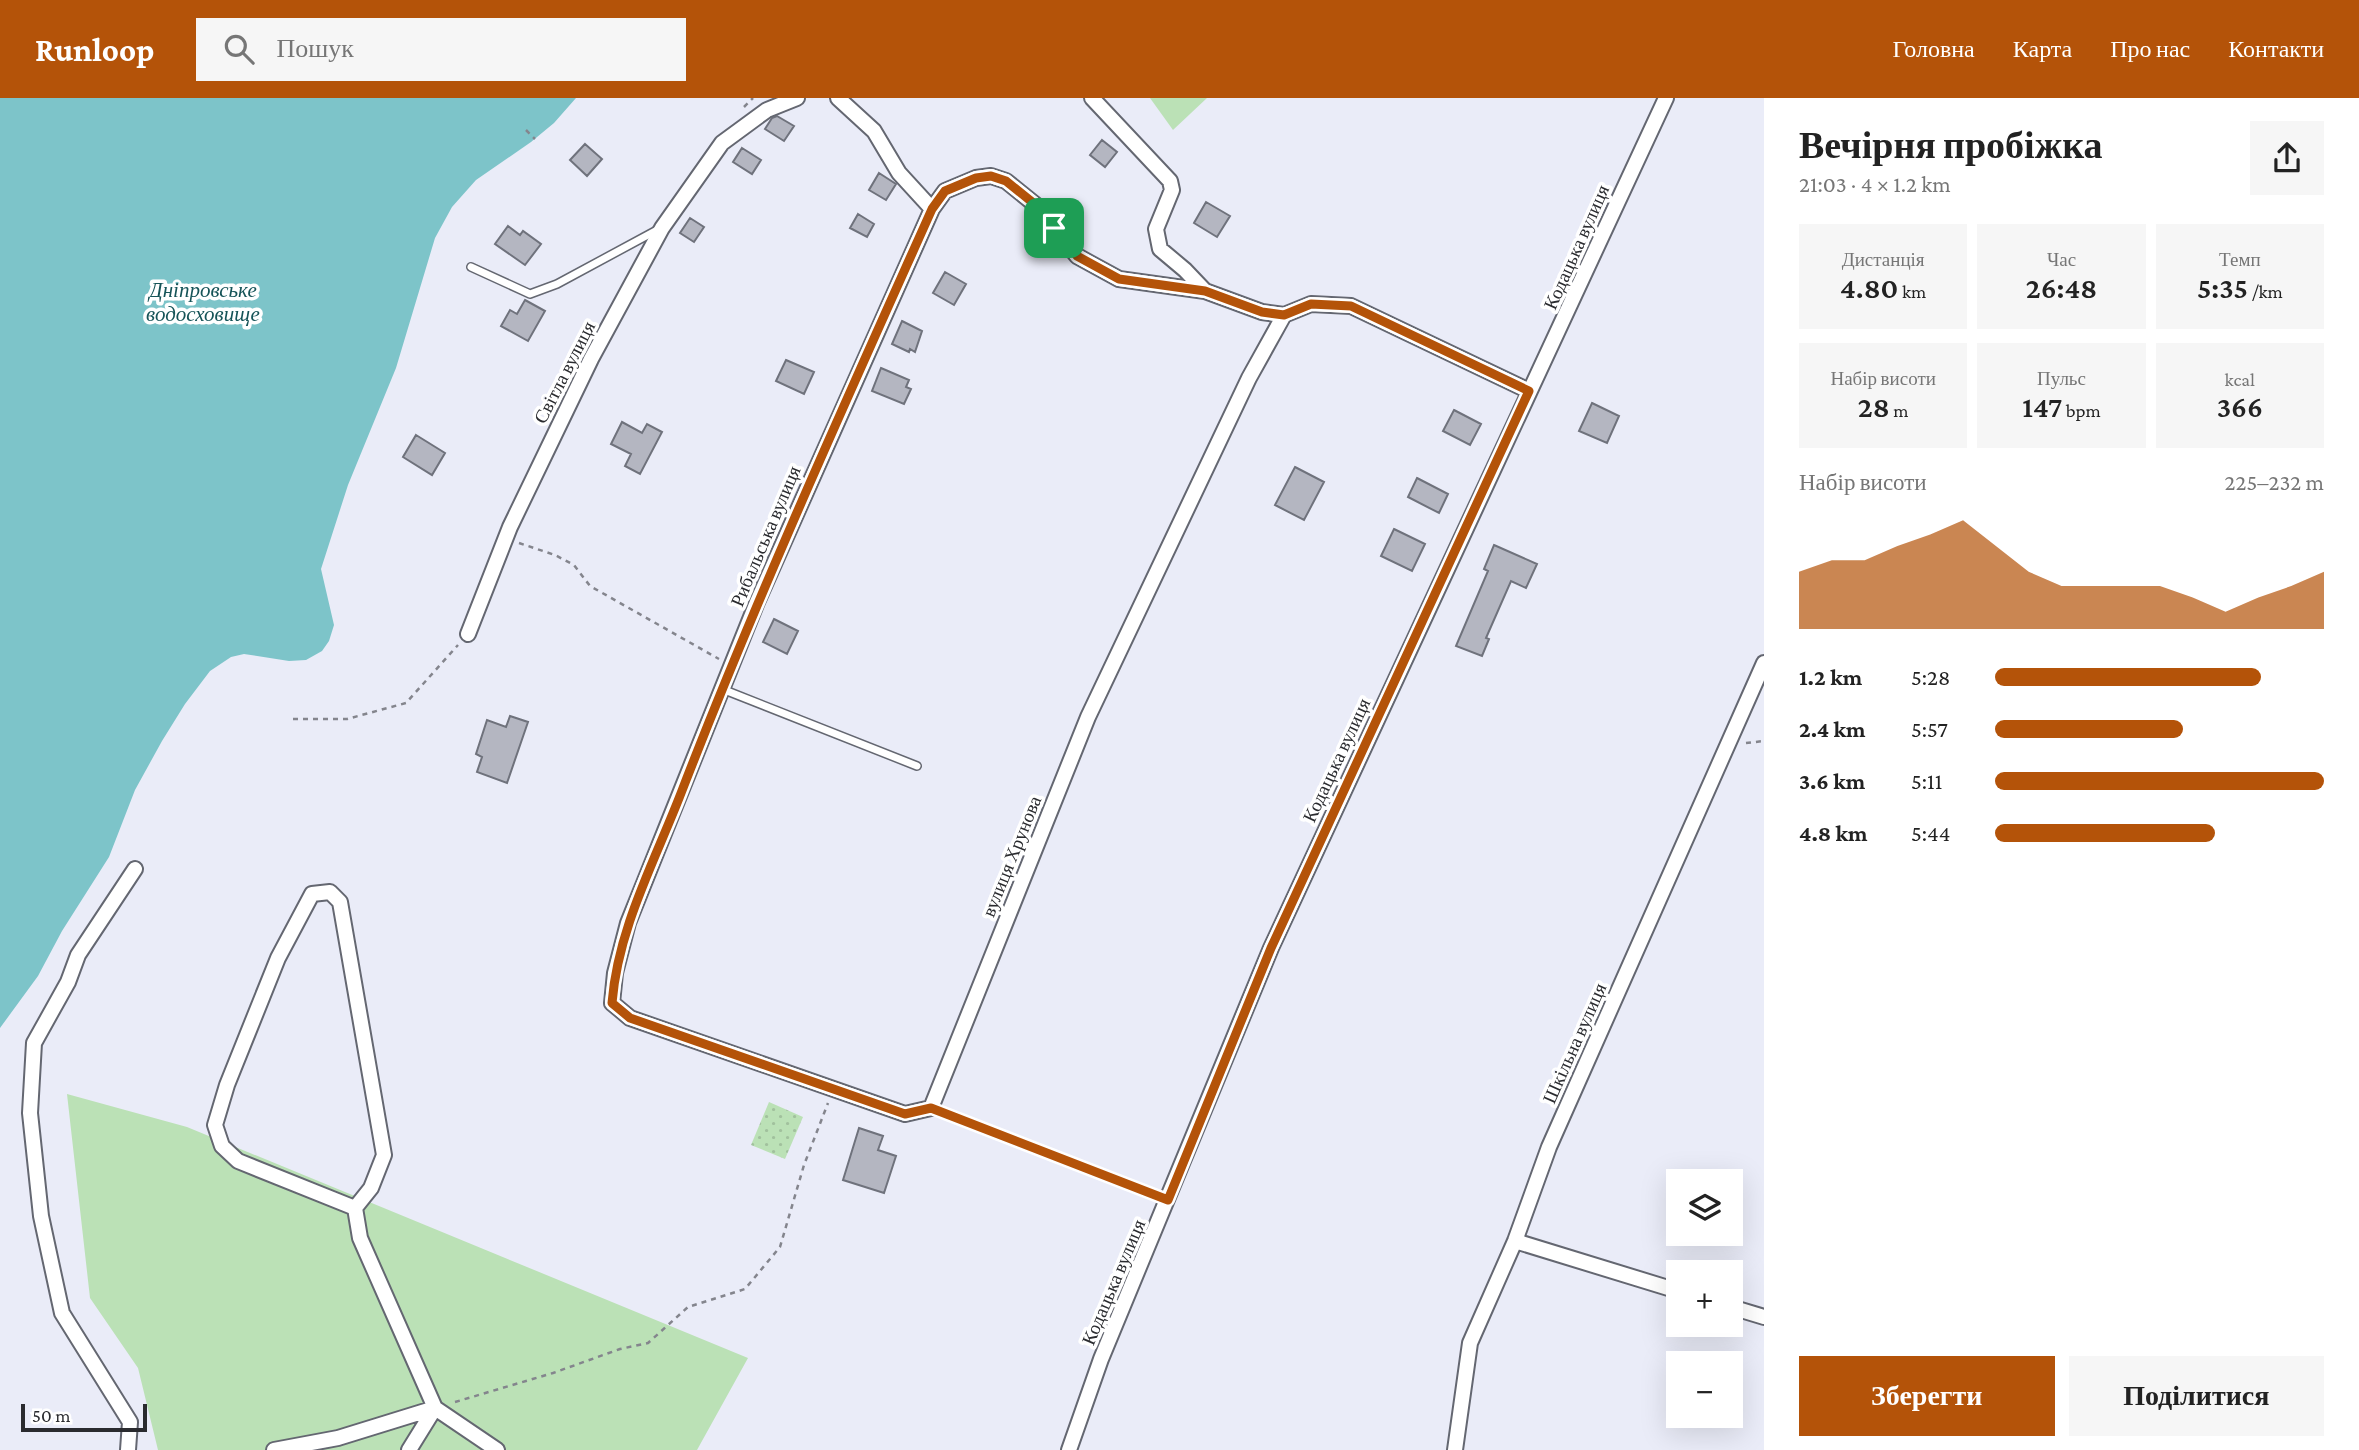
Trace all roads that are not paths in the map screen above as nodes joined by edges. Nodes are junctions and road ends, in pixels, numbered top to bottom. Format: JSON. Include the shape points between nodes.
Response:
{"nodes":[{"id":1,"x":797,"y":98,"type":"edge"},
{"id":2,"x":838,"y":98,"type":"edge"},
{"id":3,"x":1092,"y":98,"type":"edge"},
{"id":4,"x":1665,"y":98,"type":"edge"},
{"id":5,"x":932,"y":209,"type":"junction"},
{"id":6,"x":662,"y":228,"type":"junction"},
{"id":7,"x":471,"y":267,"type":"dead end"},
{"id":8,"x":1205,"y":291,"type":"junction"},
{"id":9,"x":1284,"y":315,"type":"junction"},
{"id":10,"x":1529,"y":391,"type":"junction"},
{"id":11,"x":468,"y":634,"type":"road end"},
{"id":12,"x":1764,"y":663,"type":"edge"},
{"id":13,"x":722,"y":689,"type":"junction"},
{"id":14,"x":917,"y":766,"type":"dead end"},
{"id":15,"x":135,"y":869,"type":"dead end"},
{"id":16,"x":834,"y":1088,"type":"joint"},
{"id":17,"x":355,"y":1208,"type":"junction"},
{"id":18,"x":1515,"y":1241,"type":"junction"},
{"id":19,"x":1666,"y":1287,"type":"edge"},
{"id":20,"x":1743,"y":1311,"type":"edge"},
{"id":21,"x":1764,"y":1317,"type":"edge"},
{"id":22,"x":435,"y":1408,"type":"junction"},
{"id":23,"x":334,"y":1444,"type":"edge"},
{"id":24,"x":128,"y":1450,"type":"edge"},
{"id":25,"x":274,"y":1450,"type":"edge"},
{"id":26,"x":409,"y":1450,"type":"edge"},
{"id":27,"x":497,"y":1450,"type":"edge"},
{"id":28,"x":1069,"y":1450,"type":"edge"},
{"id":29,"x":1455,"y":1450,"type":"edge"}],
"edges":[{"from":1,"to":6,"type":"street","name":"Світла вулиця","via":[[767,110],[722,143]]},
{"from":2,"to":5,"type":"street","via":[[874,131],[900,173]]},
{"from":3,"to":8,"type":"street","via":[[1170,181],[1172,190],[1156,229],[1160,249]]},
{"from":4,"to":10,"type":"street","name":"Кодацька вулиця"},
{"from":5,"to":8,"type":"street","name":"Рибальська вулиця","via":[[945,191],[991,176],[1006,181],[1037,206],[1077,256],[1119,279]]},
{"from":5,"to":13,"type":"street","name":"Рибальська вулиця"},
{"from":6,"to":7,"type":"lane","via":[[530,294]]},
{"from":6,"to":11,"type":"street","name":"Світла вулиця","via":[[590,359],[506,538]]},
{"from":8,"to":9,"type":"street","name":"Рибальська вулиця","via":[[1262,312]]},
{"from":9,"to":10,"type":"street","via":[[1311,304],[1351,306]]},
{"from":9,"to":16,"type":"street","name":"вулиця Хрунова","via":[[1249,378],[1088,717],[931,1108],[905,1114]]},
{"from":10,"to":28,"type":"street","name":"Кодацька вулиця","via":[[1271,948],[1101,1359]]},
{"from":12,"to":18,"type":"street","name":"Шкільна вулиця","via":[[1549,1147]]},
{"from":13,"to":14,"type":"lane"},
{"from":13,"to":16,"type":"street","name":"Рибальська вулиця","via":[[628,923],[612,1003],[630,1018]]},
{"from":15,"to":24,"type":"street","via":[[78,955],[34,1043],[30,1113],[41,1216],[62,1312],[130,1422]]},
{"from":17,"to":17,"type":"street","via":[[371,1188],[384,1155],[340,902],[330,892],[313,894],[278,958],[215,1125],[222,1146],[238,1161]]},
{"from":17,"to":22,"type":"street","via":[[360,1238]]},
{"from":18,"to":19,"type":"street"},
{"from":18,"to":29,"type":"street","name":"Шкільна вулиця","via":[[1470,1343]]},
{"from":20,"to":21,"type":"street"},
{"from":22,"to":23,"type":"street"},
{"from":22,"to":26,"type":"street"},
{"from":22,"to":27,"type":"street"},
{"from":23,"to":25,"type":"street"}]}
